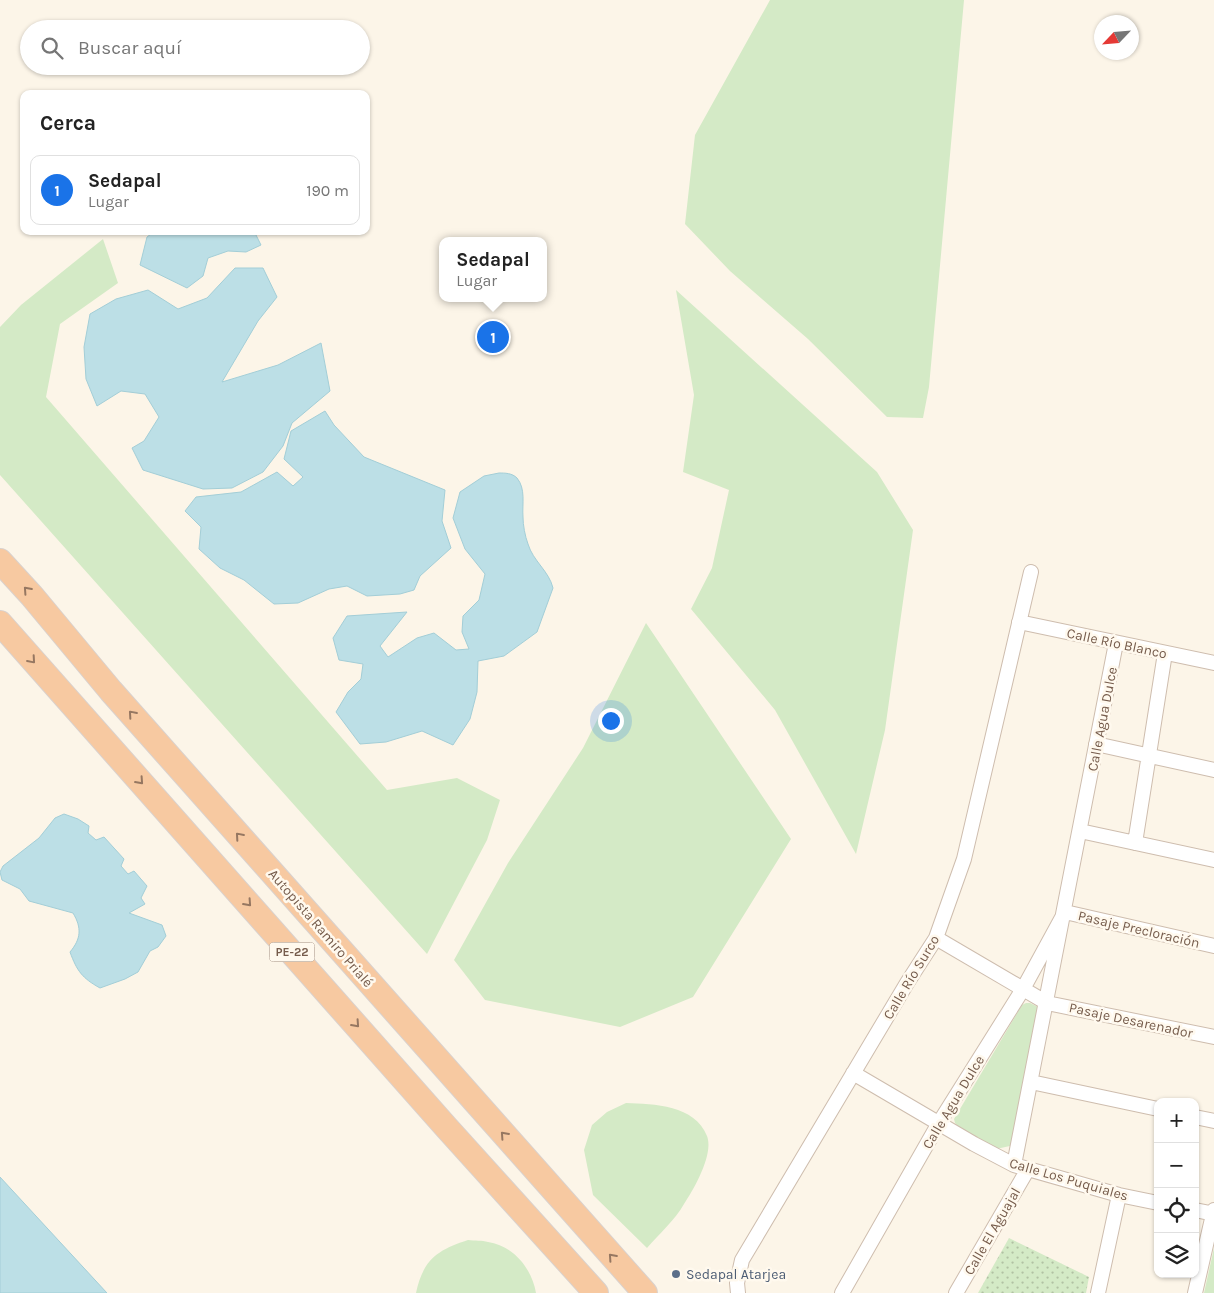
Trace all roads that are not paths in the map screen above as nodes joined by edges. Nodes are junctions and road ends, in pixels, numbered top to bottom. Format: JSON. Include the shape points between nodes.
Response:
{"nodes":[{"id":1,"x":0,"y":561,"type":"edge"},
{"id":2,"x":1031,"y":572,"type":"dead end"},
{"id":3,"x":1019,"y":622,"type":"junction"},
{"id":4,"x":0,"y":623,"type":"edge"},
{"id":5,"x":1116,"y":643,"type":"junction"},
{"id":6,"x":1165,"y":653,"type":"junction"},
{"id":7,"x":1214,"y":663,"type":"edge"},
{"id":8,"x":1096,"y":744,"type":"junction"},
{"id":9,"x":1149,"y":756,"type":"junction"},
{"id":10,"x":1214,"y":770,"type":"edge"},
{"id":11,"x":1080,"y":831,"type":"junction"},
{"id":12,"x":1135,"y":843,"type":"junction"},
{"id":13,"x":1214,"y":860,"type":"edge"},
{"id":14,"x":1065,"y":912,"type":"junction"},
{"id":15,"x":936,"y":938,"type":"junction"},
{"id":16,"x":1214,"y":946,"type":"edge"},
{"id":17,"x":1023,"y":989,"type":"junction"},
{"id":18,"x":1047,"y":1003,"type":"junction"},
{"id":19,"x":1214,"y":1037,"type":"edge"},
{"id":20,"x":853,"y":1073,"type":"junction"},
{"id":21,"x":1032,"y":1082,"type":"junction"},
{"id":22,"x":1154,"y":1108,"type":"edge"},
{"id":23,"x":1199,"y":1118,"type":"edge"},
{"id":24,"x":1214,"y":1121,"type":"edge"},
{"id":25,"x":939,"y":1123,"type":"junction"},
{"id":26,"x":1021,"y":1167,"type":"junction"},
{"id":27,"x":1119,"y":1195,"type":"junction"},
{"id":28,"x":1154,"y":1202,"type":"edge"},
{"id":29,"x":1199,"y":1211,"type":"edge"},
{"id":30,"x":1214,"y":1213,"type":"edge"},
{"id":31,"x":596,"y":1293,"type":"edge"},
{"id":32,"x":645,"y":1293,"type":"edge"},
{"id":33,"x":738,"y":1293,"type":"edge"},
{"id":34,"x":842,"y":1293,"type":"edge"},
{"id":35,"x":956,"y":1293,"type":"edge"},
{"id":36,"x":1098,"y":1293,"type":"edge"},
{"id":37,"x":1195,"y":1293,"type":"edge"}],
"edges":[{"from":32,"to":1,"type":"highway","name":"Autopista Ramiro Prialé","number":"PE-22","one_way":true,"via":[[111,691]]},
{"from":2,"to":3,"type":"street","name":"Calle Río Surco"},
{"from":3,"to":5,"type":"street","name":"Calle Río Blanco"},
{"from":3,"to":15,"type":"street","name":"Calle Río Surco","via":[[964,859]]},
{"from":4,"to":31,"type":"highway","number":"PE-22","one_way":true},
{"from":5,"to":6,"type":"street","name":"Calle Río Blanco"},
{"from":5,"to":8,"type":"street","name":"Calle Agua Dulce"},
{"from":6,"to":7,"type":"street","name":"Calle Río Blanco"},
{"from":6,"to":9,"type":"street"},
{"from":8,"to":9,"type":"street"},
{"from":8,"to":11,"type":"street","name":"Calle Agua Dulce"},
{"from":9,"to":10,"type":"street"},
{"from":9,"to":12,"type":"street"},
{"from":11,"to":12,"type":"street"},
{"from":11,"to":14,"type":"street","name":"Calle Agua Dulce"},
{"from":12,"to":13,"type":"street"},
{"from":14,"to":16,"type":"street","name":"Pasaje Precloración"},
{"from":14,"to":17,"type":"street","name":"Calle Agua Dulce"},
{"from":14,"to":18,"type":"street","name":"Calle Agua Dulce"},
{"from":15,"to":17,"type":"street","name":"Pasaje Desarenador"},
{"from":15,"to":20,"type":"street","name":"Calle Río Surco"},
{"from":17,"to":18,"type":"street","name":"Pasaje Desarenador"},
{"from":17,"to":25,"type":"street","name":"Calle Agua Dulce"},
{"from":18,"to":19,"type":"street","name":"Pasaje Desarenador"},
{"from":18,"to":21,"type":"street","name":"Calle Agua Dulce"},
{"from":20,"to":25,"type":"street","name":"Calle Los Puquiales"},
{"from":20,"to":33,"type":"street","name":"Calle Río Surco","via":[[742,1260]]},
{"from":21,"to":22,"type":"street"},
{"from":21,"to":26,"type":"street","name":"Calle Agua Dulce"},
{"from":23,"to":24,"type":"street"},
{"from":25,"to":26,"type":"street","name":"Calle Los Puquiales"},
{"from":25,"to":34,"type":"street","name":"Calle Agua Dulce"},
{"from":26,"to":27,"type":"street","name":"Calle Los Puquiales"},
{"from":26,"to":35,"type":"street","name":"Calle El Aguajal"},
{"from":27,"to":28,"type":"street","name":"Calle Los Puquiales"},
{"from":27,"to":36,"type":"street"},
{"from":29,"to":30,"type":"street"},
{"from":30,"to":37,"type":"street"}]}
